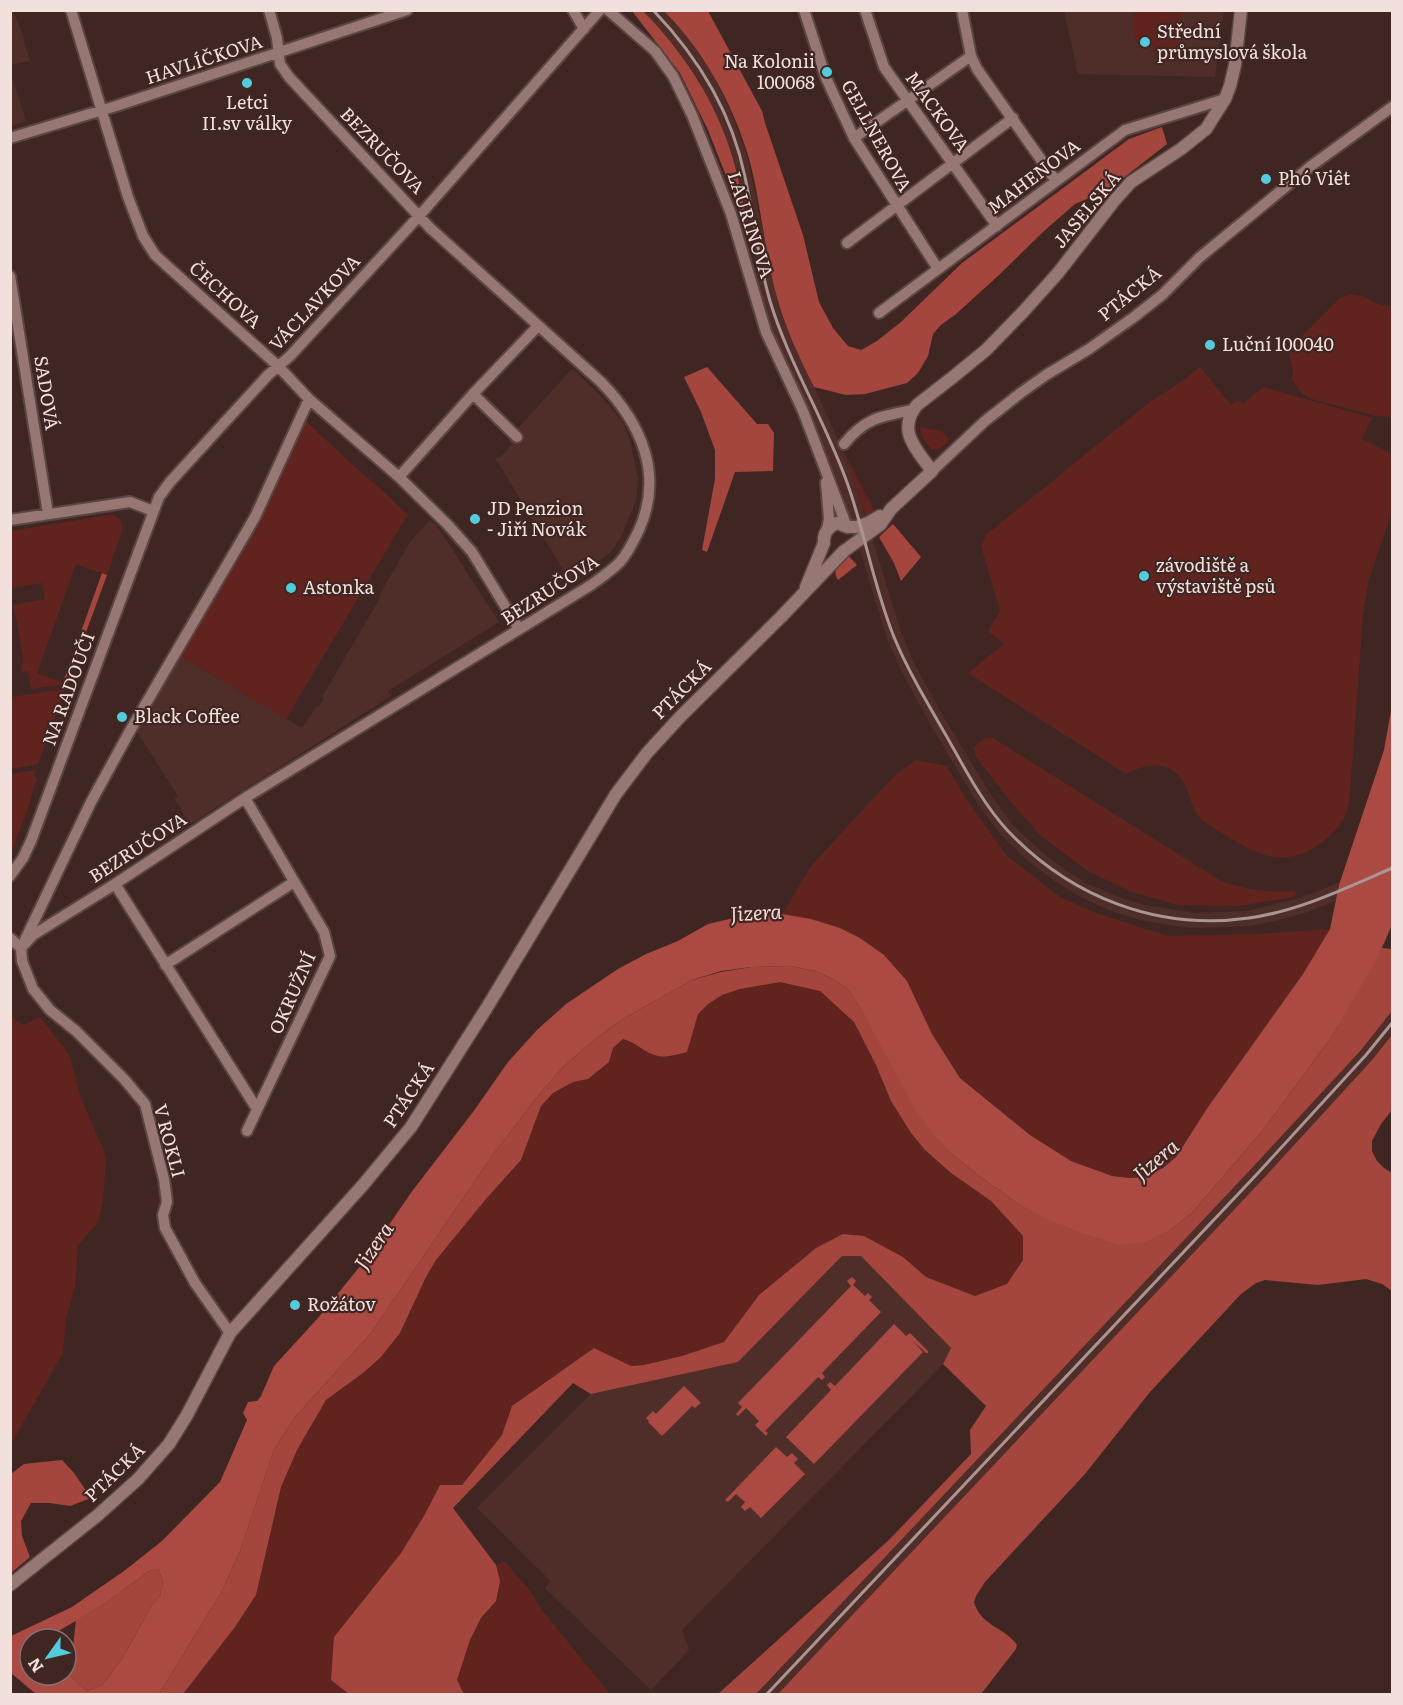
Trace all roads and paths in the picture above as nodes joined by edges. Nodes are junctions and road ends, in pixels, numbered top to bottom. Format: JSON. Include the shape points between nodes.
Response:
{"nodes":[{"id":1,"x":71,"y":10,"type":"edge"},
{"id":2,"x":268,"y":10,"type":"edge"},
{"id":3,"x":408,"y":10,"type":"edge"},
{"id":4,"x":573,"y":10,"type":"edge"},
{"id":5,"x":600,"y":10,"type":"edge"},
{"id":6,"x":804,"y":10,"type":"edge"},
{"id":7,"x":865,"y":10,"type":"edge"},
{"id":8,"x":962,"y":10,"type":"edge"},
{"id":9,"x":1241,"y":10,"type":"edge"},
{"id":10,"x":612,"y":12,"type":"edge"},
{"id":11,"x":584,"y":28,"type":"junction"},
{"id":12,"x":280,"y":52,"type":"junction"},
{"id":13,"x":970,"y":56,"type":"junction"},
{"id":14,"x":1225,"y":99,"type":"junction"},
{"id":15,"x":908,"y":101,"type":"junction"},
{"id":16,"x":1392,"y":108,"type":"edge"},
{"id":17,"x":102,"y":110,"type":"junction"},
{"id":18,"x":1013,"y":118,"type":"junction"},
{"id":19,"x":10,"y":138,"type":"edge"},
{"id":20,"x":854,"y":138,"type":"junction"},
{"id":21,"x":953,"y":163,"type":"junction"},
{"id":22,"x":1056,"y":181,"type":"junction"},
{"id":23,"x":896,"y":205,"type":"junction"},
{"id":24,"x":420,"y":215,"type":"junction"},
{"id":25,"x":997,"y":226,"type":"junction"},
{"id":26,"x":847,"y":243,"type":"dead end"},
{"id":27,"x":938,"y":269,"type":"junction"},
{"id":28,"x":10,"y":276,"type":"edge"},
{"id":29,"x":879,"y":313,"type":"dead end"},
{"id":30,"x":538,"y":326,"type":"junction"},
{"id":31,"x":278,"y":366,"type":"junction"},
{"id":32,"x":473,"y":394,"type":"junction"},
{"id":33,"x":309,"y":399,"type":"junction"},
{"id":34,"x":913,"y":410,"type":"junction"},
{"id":35,"x":517,"y":437,"type":"dead end"},
{"id":36,"x":844,"y":444,"type":"dead end"},
{"id":37,"x":932,"y":471,"type":"junction"},
{"id":38,"x":825,"y":472,"type":"junction"},
{"id":39,"x":399,"y":477,"type":"junction"},
{"id":40,"x":891,"y":509,"type":"junction"},
{"id":41,"x":153,"y":511,"type":"junction"},
{"id":42,"x":48,"y":514,"type":"junction"},
{"id":43,"x":10,"y":520,"type":"edge"},
{"id":44,"x":847,"y":527,"type":"junction"},
{"id":45,"x":826,"y":536,"type":"junction"},
{"id":46,"x":844,"y":551,"type":"junction"},
{"id":47,"x":802,"y":594,"type":"junction"},
{"id":48,"x":519,"y":629,"type":"junction"},
{"id":49,"x":245,"y":798,"type":"junction"},
{"id":50,"x":10,"y":876,"type":"edge"},
{"id":51,"x":294,"y":882,"type":"junction"},
{"id":52,"x":115,"y":884,"type":"junction"},
{"id":53,"x":10,"y":938,"type":"edge"},
{"id":54,"x":21,"y":948,"type":"junction"},
{"id":55,"x":165,"y":965,"type":"junction"},
{"id":56,"x":257,"y":1109,"type":"junction"},
{"id":57,"x":247,"y":1131,"type":"dead end"},
{"id":58,"x":230,"y":1333,"type":"junction"},
{"id":59,"x":10,"y":1584,"type":"edge"}],
"edges":[{"from":1,"to":17,"type":"street","name":"ČECHOVA"},
{"from":2,"to":12,"type":"street","name":"BEZRUČOVA"},
{"from":3,"to":12,"type":"street","name":"HAVLÍČKOVA"},
{"from":4,"to":11,"type":"street"},
{"from":5,"to":11,"type":"street","name":"VÁCLAVKOVA"},
{"from":6,"to":20,"type":"street","name":"GELLNEROVA","via":[[825,78]]},
{"from":7,"to":15,"type":"street","name":"MACKOVA","via":[[884,68]]},
{"from":8,"to":13,"type":"street"},
{"from":9,"to":14,"type":"street","name":"JASELSKÁ","via":[[1235,65]]},
{"from":10,"to":38,"type":"street","name":"LAURINOVA","via":[[655,51],[673,76],[692,115],[731,214],[766,332],[803,411]]},
{"from":11,"to":24,"type":"street","name":"VÁCLAVKOVA"},
{"from":12,"to":17,"type":"street","name":"HAVLÍČKOVA"},
{"from":12,"to":24,"type":"street","name":"BEZRUČOVA","via":[[280,64],[289,77]]},
{"from":13,"to":15,"type":"street"},
{"from":13,"to":18,"type":"street"},
{"from":14,"to":22,"type":"street","name":"MAHENOVA","via":[[1125,130]]},
{"from":14,"to":34,"type":"street","name":"JASELSKÁ","via":[[1206,129],[1131,182],[1058,273],[986,350]]},
{"from":15,"to":20,"type":"street"},
{"from":15,"to":21,"type":"street","name":"MACKOVA"},
{"from":16,"to":37,"type":"street","name":"PTÁCKÁ","via":[[1311,166],[1134,317],[1022,392]]},
{"from":17,"to":19,"type":"street","name":"HAVLÍČKOVA"},
{"from":17,"to":31,"type":"street","name":"ČECHOVA","via":[[128,197],[155,255]]},
{"from":18,"to":21,"type":"street"},
{"from":18,"to":22,"type":"street"},
{"from":20,"to":23,"type":"street","name":"GELLNEROVA"},
{"from":21,"to":23,"type":"street"},
{"from":21,"to":25,"type":"street","name":"MACKOVA"},
{"from":22,"to":25,"type":"street","name":"MAHENOVA"},
{"from":23,"to":26,"type":"street"},
{"from":23,"to":27,"type":"street","name":"GELLNEROVA"},
{"from":24,"to":30,"type":"street","name":"BEZRUČOVA"},
{"from":24,"to":31,"type":"street","name":"VÁCLAVKOVA"},
{"from":25,"to":27,"type":"street","name":"MAHENOVA"},
{"from":27,"to":29,"type":"street","name":"MAHENOVA"},
{"from":28,"to":42,"type":"street","name":"SADOVÁ"},
{"from":30,"to":32,"type":"street"},
{"from":30,"to":48,"type":"street","name":"BEZRUČOVA","via":[[626,410],[642,440],[648,465],[648,491],[644,517],[622,560],[591,585]]},
{"from":31,"to":33,"type":"street","name":"ČECHOVA"},
{"from":31,"to":41,"type":"street","name":"VÁCLAVKOVA","via":[[170,482]]},
{"from":32,"to":35,"type":"street"},
{"from":32,"to":39,"type":"street"},
{"from":33,"to":39,"type":"street","name":"ČECHOVA"},
{"from":33,"to":54,"type":"street","via":[[255,518],[91,802]]},
{"from":34,"to":36,"type":"street","via":[[870,420]]},
{"from":34,"to":37,"type":"street","via":[[909,437]]},
{"from":37,"to":40,"type":"street","name":"PTÁCKÁ"},
{"from":38,"to":44,"type":"street","name":"LAURINOVA"},
{"from":38,"to":45,"type":"street","name":"LAURINOVA","via":[[829,519]]},
{"from":39,"to":48,"type":"street","name":"ČECHOVA","via":[[472,552]]},
{"from":40,"to":44,"type":"street","name":"PTÁCKÁ","via":[[861,526]]},
{"from":40,"to":46,"type":"street","name":"PTÁCKÁ","via":[[880,525]]},
{"from":41,"to":42,"type":"street","via":[[130,502]]},
{"from":41,"to":50,"type":"street","name":"NA RADOUČI","via":[[31,841]]},
{"from":42,"to":43,"type":"street"},
{"from":44,"to":45,"type":"street","via":[[837,523]]},
{"from":44,"to":46,"type":"street","via":[[849,544]]},
{"from":45,"to":46,"type":"street","via":[[827,548],[832,552]]},
{"from":45,"to":47,"type":"street","name":"PTÁCKÁ"},
{"from":46,"to":47,"type":"street","name":"PTÁCKÁ"},
{"from":47,"to":58,"type":"street","name":"PTÁCKÁ","via":[[641,760],[611,802],[411,1127]]},
{"from":48,"to":49,"type":"street","name":"BEZRUČOVA"},
{"from":49,"to":51,"type":"street","name":"OKRUŽNÍ"},
{"from":49,"to":52,"type":"street","name":"BEZRUČOVA"},
{"from":51,"to":55,"type":"street"},
{"from":51,"to":56,"type":"street","name":"OKRUŽNÍ","via":[[324,932],[330,956]]},
{"from":52,"to":54,"type":"street","name":"BEZRUČOVA","via":[[33,935]]},
{"from":52,"to":55,"type":"street"},
{"from":53,"to":54,"type":"street"},
{"from":54,"to":58,"type":"street","name":"V ROKLI","via":[[33,989],[145,1104],[164,1179],[165,1228],[195,1283]]},
{"from":55,"to":56,"type":"street"},
{"from":56,"to":57,"type":"street","name":"OKRUŽNÍ"},
{"from":58,"to":59,"type":"street","name":"PTÁCKÁ","via":[[169,1444],[98,1515]]}]}
